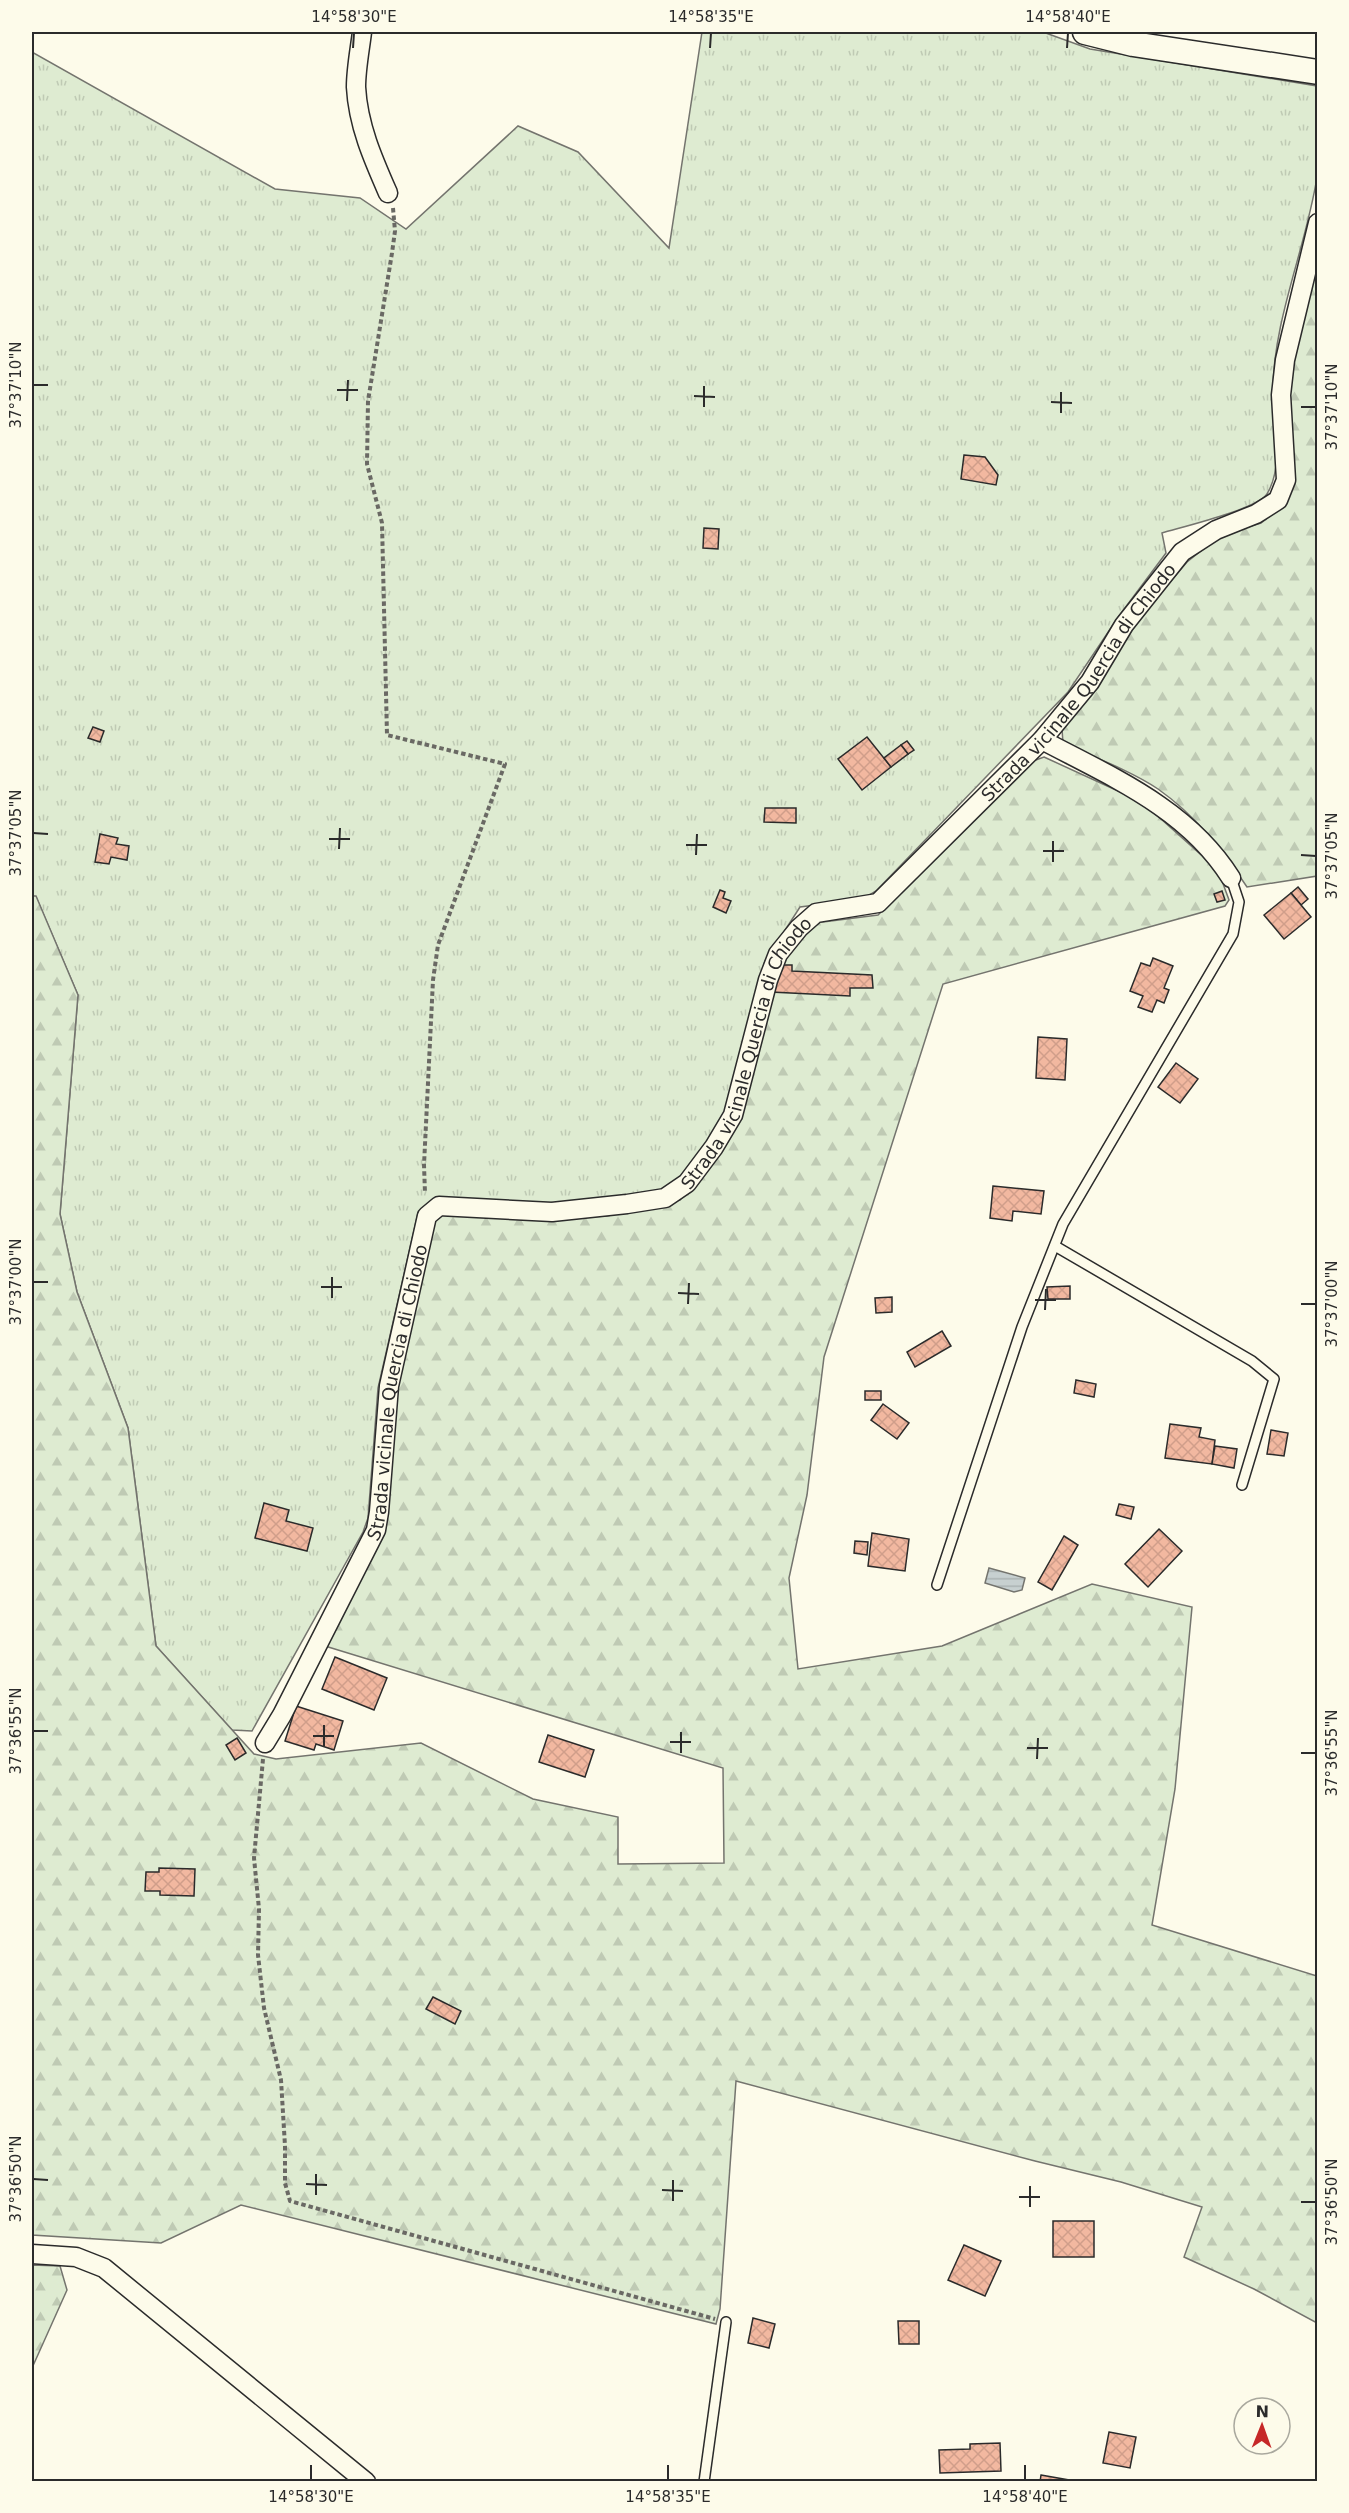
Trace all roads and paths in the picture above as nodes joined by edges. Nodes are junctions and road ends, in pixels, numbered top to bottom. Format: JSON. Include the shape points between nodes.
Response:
{"nodes":[{"id":1,"x":362,"y":32,"type":"edge"},
{"id":2,"x":1084,"y":32,"type":"edge"},
{"id":3,"x":1317,"y":72,"type":"edge"},
{"id":4,"x":388,"y":193,"type":"joint"},
{"id":5,"x":1317,"y":223,"type":"edge"},
{"id":6,"x":1042,"y":740,"type":"junction"},
{"id":7,"x":1232,"y":878,"type":"joint"},
{"id":8,"x":427,"y":1216,"type":"junction"},
{"id":9,"x":1055,"y":1246,"type":"junction"},
{"id":10,"x":1242,"y":1485,"type":"dead end"},
{"id":11,"x":938,"y":1585,"type":"dead end"},
{"id":12,"x":265,"y":1743,"type":"joint"},
{"id":13,"x":32,"y":2254,"type":"edge"},
{"id":14,"x":726,"y":2322,"type":"joint"},
{"id":15,"x":366,"y":2481,"type":"edge"},
{"id":16,"x":704,"y":2481,"type":"edge"}],
"edges":[{"from":1,"to":4,"type":"street","via":[[356,86],[359,108],[372,156]]},
{"from":2,"to":3,"type":"street","via":[[1133,44]]},
{"from":4,"to":8,"type":"path","via":[[395,231],[368,401],[368,464],[382,523],[387,735],[505,764],[438,945],[424,1165]]},
{"from":5,"to":6,"type":"street","name":"Strada vicinale Quercia di Chiodo","via":[[1285,360],[1281,395],[1286,480],[1278,500],[1256,514],[1216,530],[1182,552],[1124,626],[1090,682]]},
{"from":6,"to":7,"type":"street","via":[[1150,797],[1188,826]]},
{"from":6,"to":8,"type":"street","name":"Strada vicinale Quercia di Chiodo","via":[[878,903],[816,914],[778,954],[733,1115],[687,1183],[664,1198],[627,1204],[552,1212],[439,1206]]},
{"from":7,"to":9,"type":"lane","via":[[1239,902],[1233,934],[1063,1224]]},
{"from":8,"to":12,"type":"street","name":"Strada vicinale Quercia di Chiodo","via":[[389,1386],[376,1530]]},
{"from":9,"to":10,"type":"lane","via":[[1252,1361],[1274,1379]]},
{"from":9,"to":11,"type":"lane","via":[[1022,1327]]},
{"from":12,"to":14,"type":"path","via":[[254,1858],[258,1955],[264,2008],[281,2080],[285,2183],[290,2201]]},
{"from":13,"to":15,"type":"street","via":[[76,2257],[104,2268]]},
{"from":14,"to":16,"type":"lane"}]}
